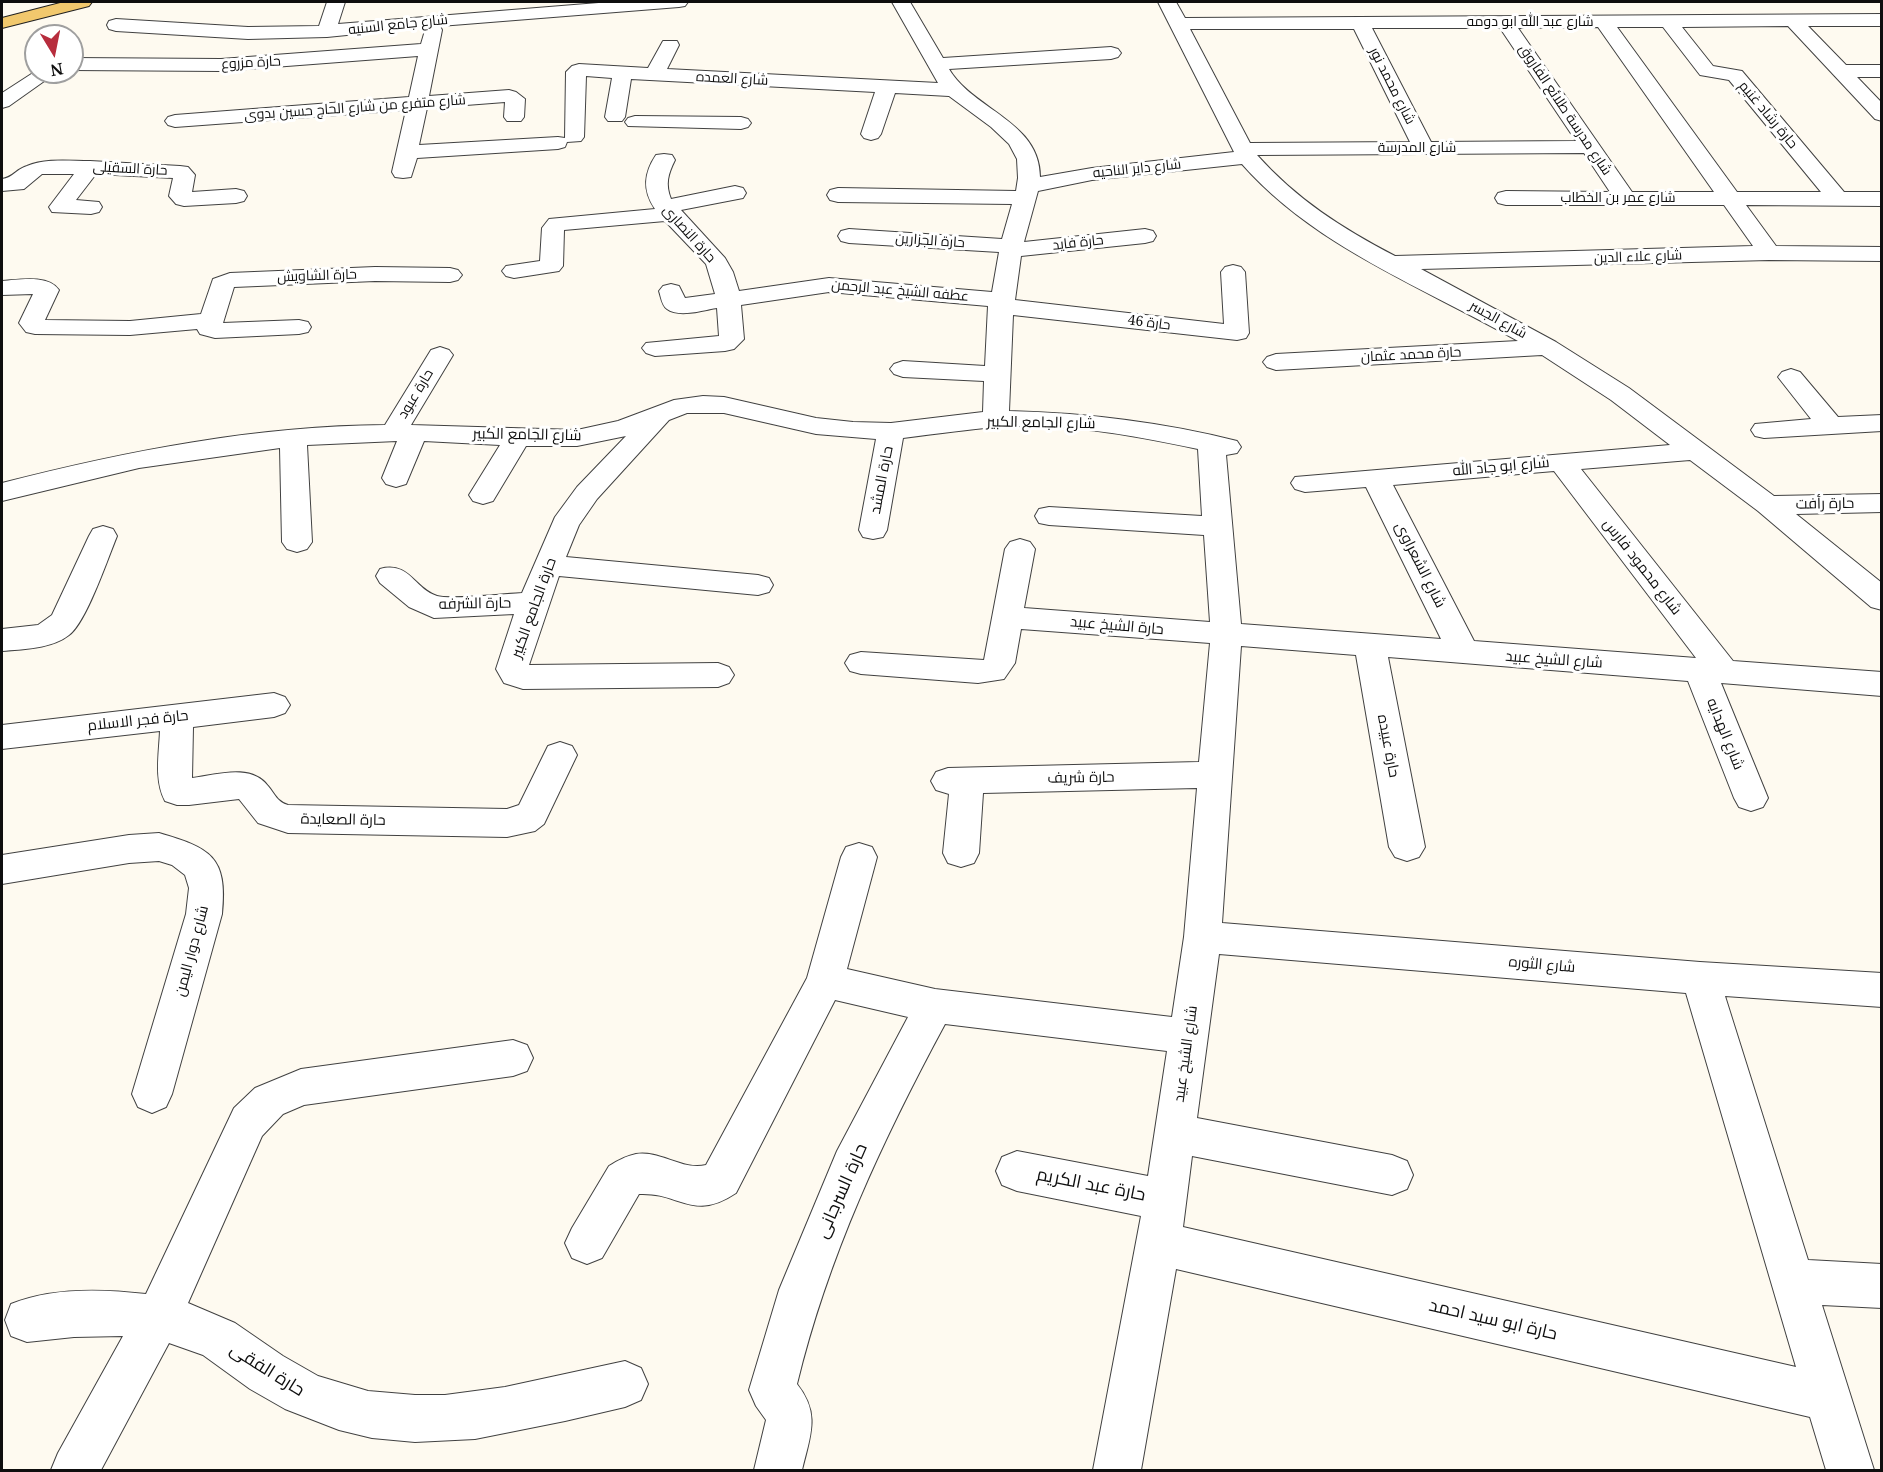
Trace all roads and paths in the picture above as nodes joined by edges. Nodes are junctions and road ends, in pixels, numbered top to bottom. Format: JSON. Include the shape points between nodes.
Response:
{"nodes":[{"id":1,"x":83,"y":2,"type":"edge"},
{"id":2,"x":336,"y":2,"type":"edge"},
{"id":3,"x":680,"y":2,"type":"edge"},
{"id":4,"x":901,"y":2,"type":"edge"},
{"id":5,"x":1167,"y":2,"type":"edge"},
{"id":6,"x":1446,"y":2,"type":"edge"},
{"id":7,"x":1563,"y":2,"type":"edge"},
{"id":8,"x":1683,"y":2,"type":"edge"},
{"id":9,"x":1813,"y":2,"type":"edge"},
{"id":10,"x":133,"y":6,"type":"dead end"},
{"id":11,"x":437,"y":11,"type":"edge"},
{"id":12,"x":1833,"y":20,"type":"junction"},
{"id":13,"x":1881,"y":20,"type":"edge"},
{"id":14,"x":1668,"y":21,"type":"junction"},
{"id":15,"x":1700,"y":21,"type":"junction"},
{"id":16,"x":1793,"y":21,"type":"junction"},
{"id":17,"x":1505,"y":22,"type":"junction"},
{"id":18,"x":1578,"y":22,"type":"junction"},
{"id":19,"x":1604,"y":22,"type":"junction"},
{"id":20,"x":2,"y":23,"type":"edge"},
{"id":21,"x":1360,"y":23,"type":"junction"},
{"id":22,"x":1459,"y":23,"type":"junction"},
{"id":23,"x":1178,"y":24,"type":"junction"},
{"id":24,"x":327,"y":31,"type":"junction"},
{"id":25,"x":670,"y":45,"type":"dead end"},
{"id":26,"x":429,"y":49,"type":"junction"},
{"id":27,"x":1112,"y":53,"type":"dead end"},
{"id":28,"x":84,"y":64,"type":"edge"},
{"id":29,"x":936,"y":64,"type":"junction"},
{"id":30,"x":1840,"y":71,"type":"junction"},
{"id":31,"x":1881,"y":71,"type":"edge"},
{"id":32,"x":622,"y":73,"type":"junction"},
{"id":33,"x":654,"y":75,"type":"junction"},
{"id":34,"x":762,"y":75,"type":"junction"},
{"id":35,"x":29,"y":84,"type":"edge"},
{"id":36,"x":887,"y":86,"type":"junction"},
{"id":37,"x":954,"y":90,"type":"junction"},
{"id":38,"x":2,"y":102,"type":"edge"},
{"id":39,"x":418,"y":103,"type":"junction"},
{"id":40,"x":1881,"y":115,"type":"edge"},
{"id":41,"x":514,"y":117,"type":"dead end"},
{"id":42,"x":175,"y":121,"type":"dead end"},
{"id":43,"x":871,"y":134,"type":"dead end"},
{"id":44,"x":1590,"y":147,"type":"junction"},
{"id":45,"x":1424,"y":148,"type":"junction"},
{"id":46,"x":1245,"y":153,"type":"junction"},
{"id":47,"x":664,"y":160,"type":"dead end"},
{"id":48,"x":90,"y":167,"type":"junction"},
{"id":49,"x":2,"y":185,"type":"edge"},
{"id":50,"x":1026,"y":192,"type":"junction"},
{"id":51,"x":735,"y":193,"type":"dead end"},
{"id":52,"x":838,"y":195,"type":"dead end"},
{"id":53,"x":236,"y":196,"type":"dead end"},
{"id":54,"x":1506,"y":198,"type":"dead end"},
{"id":55,"x":1625,"y":198,"type":"junction"},
{"id":56,"x":1730,"y":198,"type":"junction"},
{"id":57,"x":1838,"y":198,"type":"junction"},
{"id":58,"x":1881,"y":198,"type":"edge"},
{"id":59,"x":91,"y":207,"type":"dead end"},
{"id":60,"x":668,"y":210,"type":"junction"},
{"id":61,"x":849,"y":236,"type":"dead end"},
{"id":62,"x":1145,"y":236,"type":"dead end"},
{"id":63,"x":1011,"y":248,"type":"junction"},
{"id":64,"x":1769,"y":253,"type":"junction"},
{"id":65,"x":1871,"y":254,"type":"edge"},
{"id":66,"x":1394,"y":264,"type":"junction"},
{"id":67,"x":514,"y":271,"type":"dead end"},
{"id":68,"x":1233,"y":272,"type":"dead end"},
{"id":69,"x":450,"y":274,"type":"dead end"},
{"id":70,"x":1881,"y":279,"type":"edge"},
{"id":71,"x":2,"y":288,"type":"edge"},
{"id":72,"x":672,"y":291,"type":"dead end"},
{"id":73,"x":728,"y":301,"type":"junction"},
{"id":74,"x":1001,"y":303,"type":"junction"},
{"id":75,"x":212,"y":320,"type":"junction"},
{"id":76,"x":299,"y":327,"type":"dead end"},
{"id":77,"x":1547,"y":347,"type":"junction"},
{"id":78,"x":655,"y":348,"type":"dead end"},
{"id":79,"x":440,"y":355,"type":"dead end"},
{"id":80,"x":1276,"y":362,"type":"dead end"},
{"id":81,"x":903,"y":369,"type":"dead end"},
{"id":82,"x":997,"y":374,"type":"junction"},
{"id":83,"x":1791,"y":377,"type":"dead end"},
{"id":84,"x":664,"y":412,"type":"junction"},
{"id":85,"x":996,"y":419,"type":"junction"},
{"id":86,"x":1881,"y":423,"type":"edge"},
{"id":87,"x":1832,"y":426,"type":"junction"},
{"id":88,"x":1764,"y":430,"type":"dead end"},
{"id":89,"x":891,"y":431,"type":"junction"},
{"id":90,"x":404,"y":433,"type":"junction"},
{"id":91,"x":518,"y":437,"type":"junction"},
{"id":92,"x":293,"y":438,"type":"junction"},
{"id":93,"x":1219,"y":445,"type":"joint"},
{"id":94,"x":1698,"y":451,"type":"junction"},
{"id":95,"x":1561,"y":462,"type":"junction"},
{"id":96,"x":1376,"y":477,"type":"junction"},
{"id":97,"x":396,"y":478,"type":"dead end"},
{"id":98,"x":1305,"y":483,"type":"dead end"},
{"id":99,"x":2,"y":492,"type":"edge"},
{"id":100,"x":483,"y":495,"type":"dead end"},
{"id":101,"x":1881,"y":503,"type":"edge"},
{"id":102,"x":1768,"y":505,"type":"junction"},
{"id":103,"x":1048,"y":516,"type":"dead end"},
{"id":104,"x":1216,"y":526,"type":"junction"},
{"id":105,"x":873,"y":530,"type":"dead end"},
{"id":106,"x":103,"y":536,"type":"dead end"},
{"id":107,"x":297,"y":542,"type":"dead end"},
{"id":108,"x":1020,"y":549,"type":"dead end"},
{"id":109,"x":548,"y":565,"type":"junction"},
{"id":110,"x":391,"y":576,"type":"dead end"},
{"id":111,"x":758,"y":585,"type":"dead end"},
{"id":112,"x":1881,"y":600,"type":"edge"},
{"id":113,"x":532,"y":603,"type":"junction"},
{"id":114,"x":1008,"y":617,"type":"junction"},
{"id":115,"x":1226,"y":634,"type":"junction"},
{"id":116,"x":2,"y":640,"type":"edge"},
{"id":117,"x":1370,"y":646,"type":"junction"},
{"id":118,"x":1464,"y":653,"type":"junction"},
{"id":119,"x":861,"y":663,"type":"dead end"},
{"id":120,"x":1712,"y":671,"type":"junction"},
{"id":121,"x":718,"y":675,"type":"dead end"},
{"id":122,"x":1881,"y":684,"type":"edge"},
{"id":123,"x":274,"y":705,"type":"dead end"},
{"id":124,"x":177,"y":717,"type":"junction"},
{"id":125,"x":2,"y":737,"type":"edge"},
{"id":126,"x":560,"y":755,"type":"dead end"},
{"id":127,"x":1215,"y":775,"type":"junction"},
{"id":128,"x":1751,"y":798,"type":"dead end"},
{"id":129,"x":1407,"y":847,"type":"dead end"},
{"id":130,"x":961,"y":853,"type":"dead end"},
{"id":131,"x":859,"y":857,"type":"dead end"},
{"id":132,"x":2,"y":869,"type":"edge"},
{"id":133,"x":1203,"y":937,"type":"junction"},
{"id":134,"x":1700,"y":978,"type":"junction"},
{"id":135,"x":825,"y":981,"type":"junction"},
{"id":136,"x":1881,"y":990,"type":"edge"},
{"id":137,"x":935,"y":1006,"type":"junction"},
{"id":138,"x":1189,"y":1036,"type":"junction"},
{"id":139,"x":513,"y":1058,"type":"dead end"},
{"id":140,"x":152,"y":1094,"type":"dead end"},
{"id":141,"x":1174,"y":1133,"type":"junction"},
{"id":142,"x":1017,"y":1171,"type":"dead end"},
{"id":143,"x":1392,"y":1175,"type":"dead end"},
{"id":144,"x":1164,"y":1200,"type":"junction"},
{"id":145,"x":587,"y":1243,"type":"dead end"},
{"id":146,"x":1158,"y":1243,"type":"junction"},
{"id":147,"x":1792,"y":1281,"type":"junction"},
{"id":148,"x":1881,"y":1286,"type":"edge"},
{"id":149,"x":159,"y":1318,"type":"junction"},
{"id":150,"x":27,"y":1320,"type":"dead end"},
{"id":151,"x":625,"y":1384,"type":"dead end"},
{"id":152,"x":1828,"y":1398,"type":"junction"},
{"id":153,"x":75,"y":1470,"type":"edge"},
{"id":154,"x":778,"y":1470,"type":"edge"},
{"id":155,"x":1117,"y":1470,"type":"edge"},
{"id":156,"x":1850,"y":1470,"type":"edge"}],
"edges":[{"from":1,"to":20,"type":"main road"},
{"from":2,"to":24,"type":"street"},
{"from":3,"to":11,"type":"street","name":"شارع جامع السنيه"},
{"from":4,"to":29,"type":"street"},
{"from":5,"to":23,"type":"street","name":"شارع الجسر"},
{"from":6,"to":22,"type":"street"},
{"from":7,"to":18,"type":"street"},
{"from":8,"to":15,"type":"street"},
{"from":9,"to":12,"type":"street"},
{"from":10,"to":24,"type":"street","name":"شارع جامع السنيه","via":[[109,31]]},
{"from":11,"to":24,"type":"street","name":"شارع جامع السنيه"},
{"from":11,"to":26,"type":"street"},
{"from":12,"to":13,"type":"street","name":"شارع عبد الله ابو دومه"},
{"from":12,"to":16,"type":"street","name":"شارع عبد الله ابو دومه"},
{"from":14,"to":15,"type":"street","name":"شارع عبد الله ابو دومه"},
{"from":14,"to":19,"type":"street","name":"شارع عبد الله ابو دومه"},
{"from":14,"to":57,"type":"street","name":"حارة رشاد غنيم","via":[[1707,71],[1735,75]]},
{"from":15,"to":16,"type":"street","name":"شارع عبد الله ابو دومه"},
{"from":16,"to":30,"type":"street"},
{"from":17,"to":18,"type":"street","name":"شارع عبد الله ابو دومه"},
{"from":17,"to":22,"type":"street","name":"شارع عبد الله ابو دومه"},
{"from":17,"to":44,"type":"street","name":"شارع مدرسة طلائع الفاروق"},
{"from":18,"to":19,"type":"street","name":"شارع عبد الله ابو دومه"},
{"from":19,"to":56,"type":"street"},
{"from":21,"to":22,"type":"street","name":"شارع عبد الله ابو دومه"},
{"from":21,"to":23,"type":"street","name":"شارع عبد الله ابو دومه"},
{"from":21,"to":45,"type":"street","name":"شارع محمد نور"},
{"from":23,"to":46,"type":"street","name":"شارع الجسر"},
{"from":25,"to":33,"type":"street"},
{"from":26,"to":28,"type":"street","name":"حارة مزروع","via":[[221,65]]},
{"from":26,"to":39,"type":"street"},
{"from":27,"to":29,"type":"street"},
{"from":29,"to":37,"type":"street"},
{"from":30,"to":31,"type":"street"},
{"from":30,"to":40,"type":"street"},
{"from":32,"to":33,"type":"street","name":"شارع العمده"},
{"from":32,"to":34,"type":"street","via":[[625,119],[739,129]]},
{"from":32,"to":39,"type":"street","name":"شارع العمده","via":[[583,69],[576,72],[566,140],[405,162]]},
{"from":33,"to":34,"type":"street","name":"شارع العمده"},
{"from":34,"to":36,"type":"street","name":"شارع العمده"},
{"from":35,"to":38,"type":"street"},
{"from":36,"to":37,"type":"street","name":"شارع العمده"},
{"from":36,"to":43,"type":"street"},
{"from":37,"to":50,"type":"street","via":[[1015,138],[1029,161]]},
{"from":39,"to":41,"type":"street","name":"شارع متفرع من شارع الحاج حسين بدوى","via":[[512,97]]},
{"from":39,"to":42,"type":"street","name":"شارع متفرع من شارع الحاج حسين بدوى"},
{"from":44,"to":45,"type":"street","name":"شارع المدرسة"},
{"from":44,"to":55,"type":"street","name":"شارع مدرسة طلائع الفاروق"},
{"from":45,"to":46,"type":"street","name":"شارع المدرسة"},
{"from":46,"to":50,"type":"street","name":"شارع داير الناحيه","via":[[1092,174]]},
{"from":46,"to":66,"type":"street","name":"شارع الجسر","via":[[1271,184],[1303,211],[1348,241]]},
{"from":47,"to":60,"type":"street","name":"حارة النصارى","via":[[654,184],[659,200]]},
{"from":48,"to":49,"type":"street","name":"حارة السقيلى","via":[[36,168],[19,183]]},
{"from":48,"to":53,"type":"street","name":"حارة السقيلى","via":[[180,172],[184,175],[180,196],[184,199]]},
{"from":48,"to":59,"type":"street","via":[[60,207]]},
{"from":50,"to":52,"type":"street","name":"شارع داير الناحيه"},
{"from":50,"to":63,"type":"street"},
{"from":51,"to":60,"type":"street"},
{"from":54,"to":55,"type":"street","name":"شارع عمر بن الخطاب"},
{"from":55,"to":56,"type":"street","name":"شارع عمر بن الخطاب"},
{"from":56,"to":57,"type":"street","name":"شارع عمر بن الخطاب"},
{"from":56,"to":64,"type":"street"},
{"from":57,"to":58,"type":"street","name":"شارع عمر بن الخطاب"},
{"from":60,"to":67,"type":"street","via":[[557,224],[553,228],[550,266]]},
{"from":60,"to":73,"type":"street","name":"حارة النصارى","via":[[717,263]]},
{"from":61,"to":63,"type":"street","name":"حارة الجزارين"},
{"from":62,"to":63,"type":"street","name":"حارة فايد"},
{"from":63,"to":74,"type":"street"},
{"from":64,"to":65,"type":"street","name":"شارع علاء الدين"},
{"from":64,"to":66,"type":"street","name":"شارع علاء الدين"},
{"from":65,"to":70,"type":"street"},
{"from":66,"to":77,"type":"street","name":"شارع الجسر"},
{"from":68,"to":74,"type":"street","name":"حارة 46","via":[[1237,333]]},
{"from":69,"to":75,"type":"street","name":"حارة الشاويش","via":[[375,273],[230,280],[221,284]]},
{"from":71,"to":75,"type":"street","via":[[47,290],[31,323],[35,327],[130,328]]},
{"from":72,"to":73,"type":"street","name":"عطفه الشيخ عبد الرحمن","via":[[678,306]]},
{"from":73,"to":74,"type":"street","name":"عطفه الشيخ عبد الرحمن","via":[[829,285]]},
{"from":73,"to":78,"type":"street","name":"حارة النصارى","via":[[732,340]]},
{"from":74,"to":82,"type":"street"},
{"from":75,"to":76,"type":"street","via":[[209,329],[215,331]]},
{"from":77,"to":80,"type":"street","name":"حارة محمد عثمان"},
{"from":77,"to":94,"type":"street","name":"شارع الجسر"},
{"from":79,"to":90,"type":"street","name":"حارة عبود"},
{"from":81,"to":82,"type":"street"},
{"from":82,"to":85,"type":"street"},
{"from":83,"to":87,"type":"street"},
{"from":84,"to":89,"type":"street","name":"شارع الجامع الكبير","via":[[683,406],[724,405],[816,426]]},
{"from":84,"to":91,"type":"street","name":"شارع الجامع الكبير","via":[[603,434],[577,438]]},
{"from":84,"to":109,"type":"street","name":"حارة الجامع الكبير","via":[[575,507]]},
{"from":85,"to":89,"type":"street","name":"شارع الجامع الكبير"},
{"from":85,"to":93,"type":"street","name":"شارع الجامع الكبير","via":[[1104,424]]},
{"from":86,"to":87,"type":"street"},
{"from":87,"to":88,"type":"street"},
{"from":89,"to":105,"type":"street","name":"حارة المشد"},
{"from":90,"to":91,"type":"street","name":"شارع الجامع الكبير"},
{"from":90,"to":92,"type":"street","name":"شارع الجامع الكبير"},
{"from":90,"to":97,"type":"street","name":"حارة عبود"},
{"from":91,"to":100,"type":"street"},
{"from":92,"to":99,"type":"street","name":"شارع الجامع الكبير","via":[[145,459]]},
{"from":92,"to":107,"type":"street"},
{"from":93,"to":104,"type":"street","name":"شارع الشيخ عبيد"},
{"from":94,"to":95,"type":"street","name":"شارع ابو جاد الله"},
{"from":94,"to":102,"type":"street","name":"شارع الجسر"},
{"from":95,"to":96,"type":"street","name":"شارع ابو جاد الله"},
{"from":95,"to":120,"type":"street","name":"شارع محمود فارس"},
{"from":96,"to":98,"type":"street","name":"شارع ابو جاد الله"},
{"from":96,"to":118,"type":"street","name":"شارع الشعراوى"},
{"from":101,"to":102,"type":"street","name":"حارة رأفت"},
{"from":102,"to":112,"type":"street","name":"شارع الجسر"},
{"from":103,"to":104,"type":"street"},
{"from":104,"to":115,"type":"street","name":"شارع الشيخ عبيد"},
{"from":106,"to":116,"type":"street","via":[[58,630]]},
{"from":108,"to":114,"type":"street"},
{"from":109,"to":111,"type":"street"},
{"from":109,"to":113,"type":"street","name":"حارة الجامع الكبير"},
{"from":110,"to":113,"type":"street","name":"حارة الشرفه","via":[[434,607]]},
{"from":113,"to":121,"type":"street","name":"حارة الجامع الكبير","via":[[512,669],[515,675]]},
{"from":114,"to":115,"type":"street","name":"حارة الشيخ عبيد"},
{"from":114,"to":119,"type":"street","via":[[999,663],[993,671]]},
{"from":115,"to":117,"type":"street","name":"شارع الشيخ عبيد"},
{"from":115,"to":127,"type":"street","name":"شارع الشيخ عبيد"},
{"from":117,"to":118,"type":"street","name":"شارع الشيخ عبيد"},
{"from":117,"to":129,"type":"street","name":"حارة عبيده"},
{"from":118,"to":120,"type":"street","name":"شارع الشيخ عبيد"},
{"from":120,"to":122,"type":"street","name":"شارع الشيخ عبيد"},
{"from":120,"to":128,"type":"street","name":"شارع الهدايه"},
{"from":123,"to":124,"type":"street","name":"حارة فجر الاسلام"},
{"from":124,"to":125,"type":"street","name":"حارة فجر الاسلام"},
{"from":124,"to":126,"type":"street","name":"حارة الصعايدة","via":[[177,792],[245,785],[272,816],[288,819],[522,821],[532,814]]},
{"from":127,"to":130,"type":"street","name":"حارة شريف","via":[[957,781]]},
{"from":127,"to":133,"type":"street","name":"شارع الشيخ عبيد"},
{"from":131,"to":135,"type":"street"},
{"from":132,"to":140,"type":"street","name":"شارع دوار اليمن","via":[[159,847],[183,854],[201,867],[207,888],[204,914]]},
{"from":133,"to":134,"type":"street","name":"شارع الثوره"},
{"from":133,"to":138,"type":"street","name":"شارع الشيخ عبيد"},
{"from":134,"to":136,"type":"street","name":"شارع الثوره"},
{"from":134,"to":147,"type":"street"},
{"from":135,"to":137,"type":"street"},
{"from":135,"to":145,"type":"street","via":[[716,1185],[703,1187],[630,1174]]},
{"from":137,"to":138,"type":"street"},
{"from":137,"to":154,"type":"street","name":"حارة السرجانى","via":[[843,1185],[800,1292],[773,1386],[790,1417]]},
{"from":138,"to":141,"type":"street","name":"شارع الشيخ عبيد"},
{"from":139,"to":149,"type":"street","via":[[301,1087],[269,1101],[248,1122]]},
{"from":141,"to":143,"type":"street"},
{"from":141,"to":144,"type":"street","name":"شارع الشيخ عبيد"},
{"from":142,"to":144,"type":"street","name":"حارة عبد الكريم"},
{"from":144,"to":146,"type":"street","name":"شارع الشيخ عبيد"},
{"from":146,"to":152,"type":"street","name":"حارة ابو سيد احمد"},
{"from":146,"to":155,"type":"street","name":"شارع الشيخ عبيد"},
{"from":147,"to":148,"type":"street"},
{"from":147,"to":152,"type":"street"},
{"from":149,"to":150,"type":"street","name":"حارة الفقى","via":[[104,1313]]},
{"from":149,"to":151,"type":"street","name":"حارة الفقى","via":[[215,1336],[302,1394],[354,1412],[413,1420],[474,1418]]},
{"from":149,"to":153,"type":"street"},
{"from":152,"to":156,"type":"street"}]}
